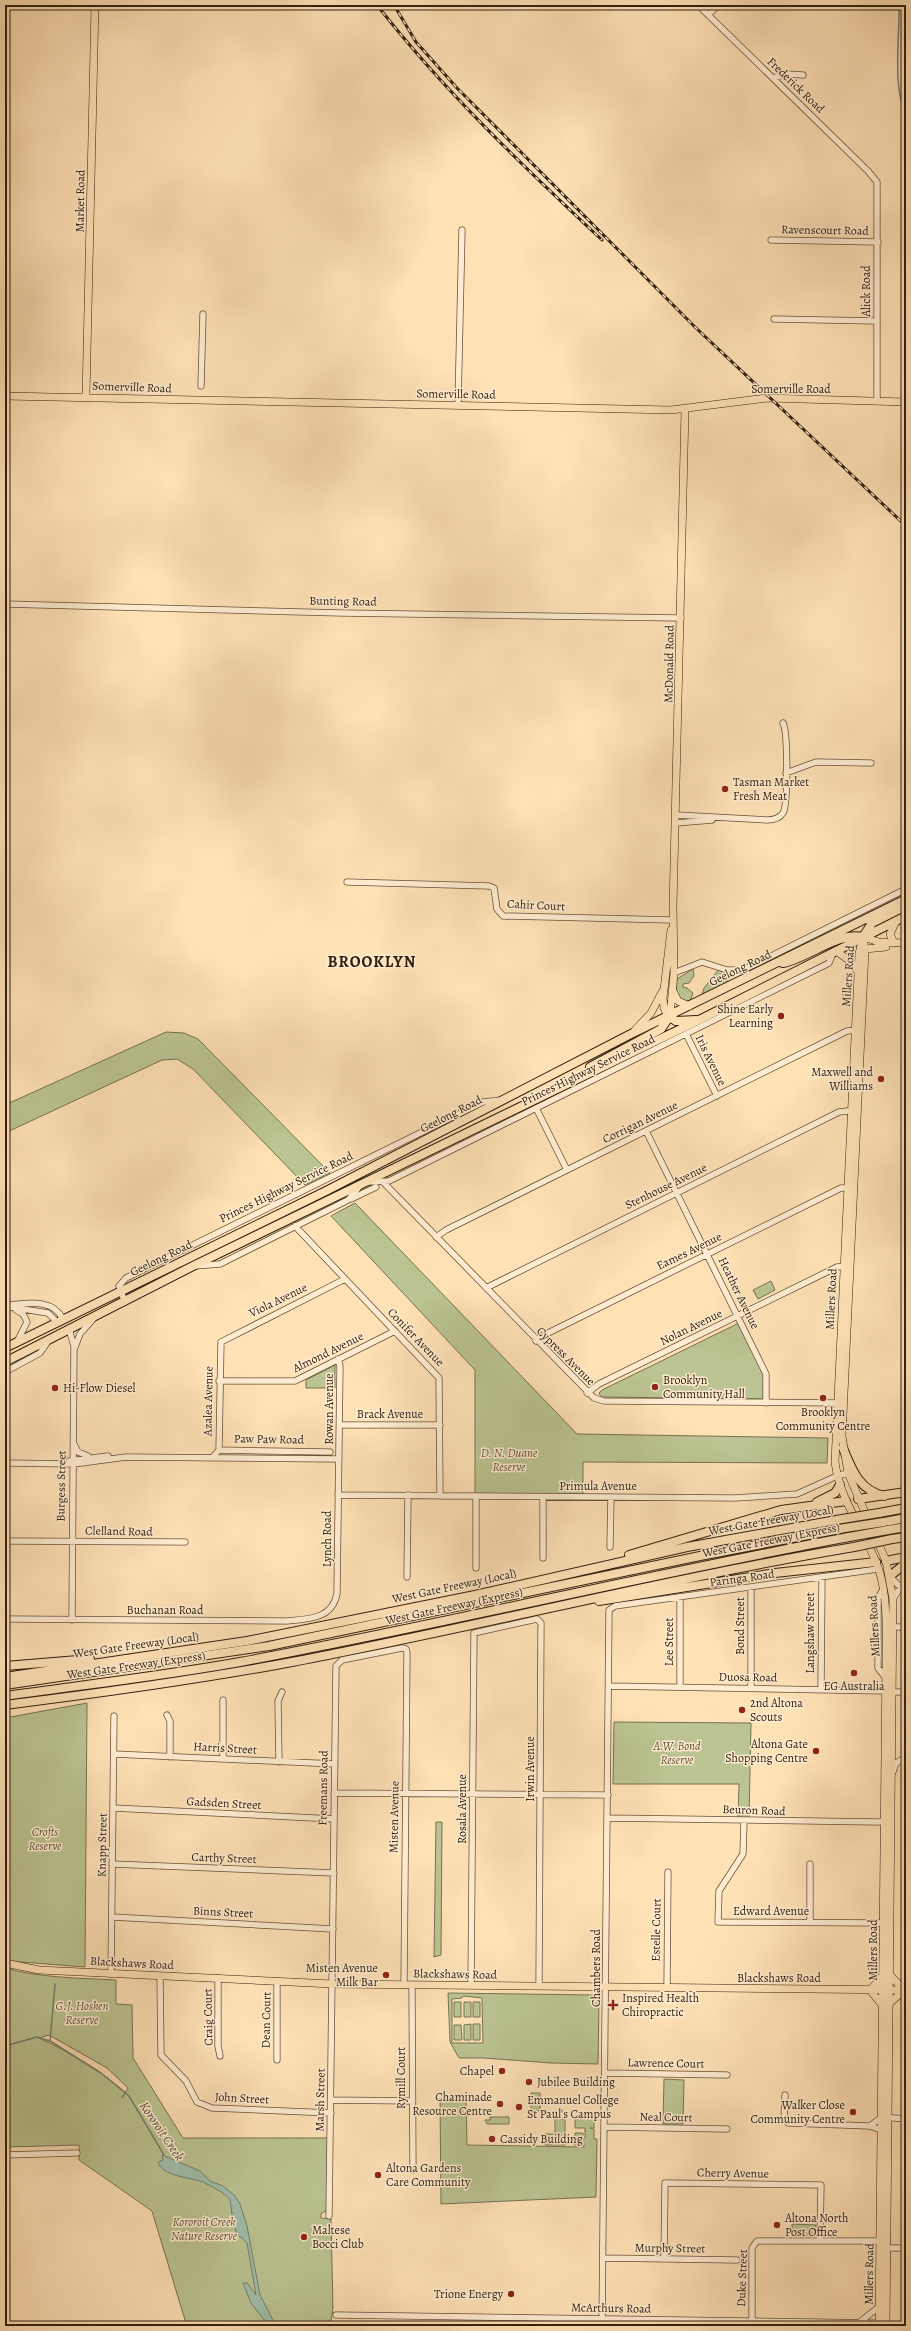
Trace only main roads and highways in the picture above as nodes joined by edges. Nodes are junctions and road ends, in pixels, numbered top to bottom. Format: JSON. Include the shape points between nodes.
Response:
{"nodes":[{"id":1,"x":95,"y":5,"type":"edge"},
{"id":2,"x":5,"y":396,"type":"edge"},
{"id":3,"x":86,"y":396,"type":"junction"},
{"id":4,"x":906,"y":402,"type":"edge"},
{"id":5,"x":685,"y":410,"type":"junction"},
{"id":6,"x":906,"y":899,"type":"edge"},
{"id":7,"x":906,"y":906,"type":"edge"},
{"id":8,"x":906,"y":916,"type":"edge"},
{"id":9,"x":674,"y":919,"type":"junction"},
{"id":10,"x":896,"y":921,"type":"junction"},
{"id":11,"x":863,"y":937,"type":"junction"},
{"id":12,"x":894,"y":943,"type":"junction"},
{"id":13,"x":905,"y":945,"type":"edge"},
{"id":14,"x":865,"y":949,"type":"junction"},
{"id":15,"x":835,"y":951,"type":"junction"},
{"id":16,"x":773,"y":966,"type":"junction"},
{"id":17,"x":861,"y":972,"type":"junction"},
{"id":18,"x":665,"y":973,"type":"junction"},
{"id":19,"x":674,"y":973,"type":"junction"},
{"id":20,"x":664,"y":987,"type":"junction"},
{"id":21,"x":672,"y":989,"type":"junction"},
{"id":22,"x":689,"y":1006,"type":"junction"},
{"id":23,"x":669,"y":1016,"type":"junction"},
{"id":24,"x":699,"y":1020,"type":"junction"},
{"id":25,"x":630,"y":1034,"type":"junction"},
{"id":26,"x":575,"y":1080,"type":"junction"},
{"id":27,"x":522,"y":1092,"type":"junction"},
{"id":28,"x":528,"y":1102,"type":"junction"},
{"id":29,"x":854,"y":1110,"type":"junction"},
{"id":30,"x":60,"y":1320,"type":"junction"},
{"id":31,"x":67,"y":1330,"type":"junction"},
{"id":32,"x":5,"y":1348,"type":"edge"},
{"id":33,"x":5,"y":1362,"type":"edge"},
{"id":34,"x":840,"y":1403,"type":"junction"},
{"id":35,"x":843,"y":1448,"type":"joint"},
{"id":36,"x":850,"y":1472,"type":"junction"},
{"id":37,"x":840,"y":1486,"type":"junction"},
{"id":38,"x":906,"y":1492,"type":"edge"},
{"id":39,"x":884,"y":1496,"type":"junction"},
{"id":40,"x":858,"y":1500,"type":"junction"},
{"id":41,"x":846,"y":1501,"type":"junction"},
{"id":42,"x":811,"y":1506,"type":"junction"},
{"id":43,"x":906,"y":1508,"type":"edge"},
{"id":44,"x":906,"y":1518,"type":"edge"},
{"id":45,"x":906,"y":1527,"type":"edge"},
{"id":46,"x":906,"y":1537,"type":"edge"},
{"id":47,"x":906,"y":1557,"type":"edge"},
{"id":48,"x":886,"y":1561,"type":"junction"},
{"id":49,"x":906,"y":1563,"type":"edge"},
{"id":50,"x":877,"y":1566,"type":"junction"},
{"id":51,"x":572,"y":1573,"type":"junction"},
{"id":52,"x":890,"y":1576,"type":"junction"},
{"id":53,"x":462,"y":1626,"type":"junction"},
{"id":54,"x":219,"y":1645,"type":"junction"},
{"id":55,"x":5,"y":1666,"type":"edge"},
{"id":56,"x":5,"y":1677,"type":"edge"},
{"id":57,"x":5,"y":1685,"type":"edge"},
{"id":58,"x":889,"y":1691,"type":"junction"},
{"id":59,"x":5,"y":1696,"type":"edge"},
{"id":60,"x":38,"y":1701,"type":"junction"},
{"id":61,"x":5,"y":1705,"type":"edge"},
{"id":62,"x":5,"y":1710,"type":"edge"},
{"id":63,"x":5,"y":1963,"type":"edge"},
{"id":64,"x":887,"y":1975,"type":"junction"},
{"id":65,"x":870,"y":1990,"type":"junction"},
{"id":66,"x":887,"y":1990,"type":"junction"},
{"id":67,"x":905,"y":1990,"type":"edge"},
{"id":68,"x":886,"y":2004,"type":"junction"},
{"id":69,"x":884,"y":2119,"type":"junction"},
{"id":70,"x":883,"y":2324,"type":"edge"}],
"edges":[{"from":1,"to":3,"type":"main road","name":"Market Road"},
{"from":2,"to":3,"type":"main road","name":"Somerville Road"},
{"from":3,"to":5,"type":"main road","name":"Somerville Road"},
{"from":4,"to":5,"type":"main road","name":"Somerville Road","via":[[767,398]]},
{"from":5,"to":9,"type":"main road","name":"McDonald Road"},
{"from":6,"to":16,"type":"highway","name":"Geelong Road"},
{"from":7,"to":11,"type":"highway","via":[[872,923]]},
{"from":8,"to":10,"type":"highway","name":"Geelong Road"},
{"from":9,"to":18,"type":"main road","name":"McDonald Road"},
{"from":9,"to":19,"type":"main road","name":"McDonald Road"},
{"from":10,"to":11,"type":"highway","name":"Geelong Road"},
{"from":10,"to":12,"type":"main road","via":[[890,934]]},
{"from":11,"to":12,"type":"main road","via":[[875,942]]},
{"from":11,"to":14,"type":"main road","name":"Millers Road"},
{"from":11,"to":15,"type":"highway","name":"Geelong Road"},
{"from":11,"to":16,"type":"highway","via":[[847,936],[800,959]]},
{"from":11,"to":17,"type":"main road","name":"Millers Road","via":[[859,950]]},
{"from":12,"to":13,"type":"main road"},
{"from":13,"to":14,"type":"main road"},
{"from":14,"to":17,"type":"main road","name":"Millers Road"},
{"from":15,"to":17,"type":"main road","via":[[850,960]]},
{"from":15,"to":24,"type":"highway","name":"Geelong Road"},
{"from":16,"to":22,"type":"highway","name":"Geelong Road"},
{"from":17,"to":29,"type":"main road","name":"Millers Road"},
{"from":17,"to":29,"type":"main road","name":"Millers Road","via":[[856,1030]]},
{"from":18,"to":19,"type":"main road"},
{"from":18,"to":20,"type":"main road","name":"McDonald Road"},
{"from":19,"to":21,"type":"main road","name":"McDonald Road"},
{"from":20,"to":23,"type":"main road","name":"McDonald Road","via":[[664,1007]]},
{"from":20,"to":25,"type":"main road","via":[[651,1013]]},
{"from":21,"to":22,"type":"main road","via":[[678,1001]]},
{"from":21,"to":23,"type":"main road","name":"McDonald Road"},
{"from":22,"to":23,"type":"highway","name":"Geelong Road"},
{"from":23,"to":24,"type":"highway","via":[[676,1020]]},
{"from":23,"to":25,"type":"highway","name":"Geelong Road"},
{"from":23,"to":26,"type":"highway","via":[[661,1029],[588,1068]]},
{"from":24,"to":26,"type":"highway","name":"Geelong Road"},
{"from":25,"to":27,"type":"highway","name":"Geelong Road"},
{"from":26,"to":28,"type":"highway","name":"Geelong Road"},
{"from":27,"to":28,"type":"highway"},
{"from":27,"to":30,"type":"highway","name":"Geelong Road"},
{"from":28,"to":31,"type":"highway","name":"Geelong Road"},
{"from":29,"to":34,"type":"main road","name":"Millers Road"},
{"from":30,"to":31,"type":"highway"},
{"from":30,"to":32,"type":"highway","name":"Geelong Road"},
{"from":31,"to":33,"type":"highway","name":"Geelong Road"},
{"from":34,"to":35,"type":"main road","name":"Millers Road"},
{"from":34,"to":37,"type":"main road","name":"Millers Road","via":[[835,1453]]},
{"from":35,"to":36,"type":"highway"},
{"from":36,"to":39,"type":"highway","via":[[868,1490]]},
{"from":36,"to":40,"type":"main road","name":"Millers Road"},
{"from":37,"to":41,"type":"main road","name":"Millers Road"},
{"from":37,"to":42,"type":"highway","via":[[835,1493]]},
{"from":38,"to":39,"type":"highway"},
{"from":39,"to":40,"type":"highway"},
{"from":40,"to":41,"type":"main road"},
{"from":40,"to":48,"type":"main road","name":"Millers Road"},
{"from":41,"to":42,"type":"highway"},
{"from":41,"to":50,"type":"main road","name":"Millers Road"},
{"from":42,"to":51,"type":"highway","via":[[752,1518]]},
{"from":43,"to":51,"type":"highway","name":"West Gate Freeway (Local)","bridge":true,"via":[[687,1547]]},
{"from":44,"to":57,"type":"highway","name":"West Gate Freeway (Express)","bridge":true,"via":[[693,1558],[269,1646]]},
{"from":45,"to":59,"type":"highway","name":"West Gate Freeway (Express)","bridge":true,"via":[[666,1573],[399,1631],[245,1661]]},
{"from":46,"to":53,"type":"highway","bridge":true,"via":[[703,1574]]},
{"from":47,"to":48,"type":"highway"},
{"from":48,"to":50,"type":"main road"},
{"from":48,"to":52,"type":"main road","name":"Millers Road"},
{"from":49,"to":52,"type":"highway"},
{"from":50,"to":53,"type":"highway","via":[[741,1578],[584,1604],[506,1621]]},
{"from":50,"to":58,"type":"main road","name":"Millers Road","via":[[883,1589],[886,1678]]},
{"from":51,"to":54,"type":"highway","name":"West Gate Freeway (Local)"},
{"from":52,"to":58,"type":"main road","name":"Millers Road","via":[[893,1627]]},
{"from":53,"to":60,"type":"highway","via":[[268,1666]]},
{"from":54,"to":55,"type":"highway"},
{"from":54,"to":56,"type":"highway","name":"West Gate Freeway (Local)"},
{"from":58,"to":64,"type":"main road","name":"Millers Road","via":[[884,1923]]},
{"from":58,"to":64,"type":"main road","name":"Millers Road","via":[[893,1747]]},
{"from":60,"to":61,"type":"highway"},
{"from":60,"to":62,"type":"highway"},
{"from":63,"to":65,"type":"main road","name":"Blackshaws Road","via":[[39,1970],[333,1984]]},
{"from":64,"to":65,"type":"main road"},
{"from":64,"to":66,"type":"main road","name":"Millers Road"},
{"from":64,"to":67,"type":"main road"},
{"from":65,"to":66,"type":"main road","name":"Blackshaws Road"},
{"from":65,"to":68,"type":"main road"},
{"from":66,"to":67,"type":"main road","name":"Blackshaws Road"},
{"from":66,"to":68,"type":"main road","name":"Millers Road"},
{"from":67,"to":68,"type":"main road"},
{"from":68,"to":69,"type":"main road","name":"Millers Road"},
{"from":69,"to":70,"type":"main road","name":"Millers Road","via":[[887,2248]]},
{"from":69,"to":70,"type":"main road","name":"Millers Road","via":[[881,2130],[880,2241],[880,2306]]}]}
